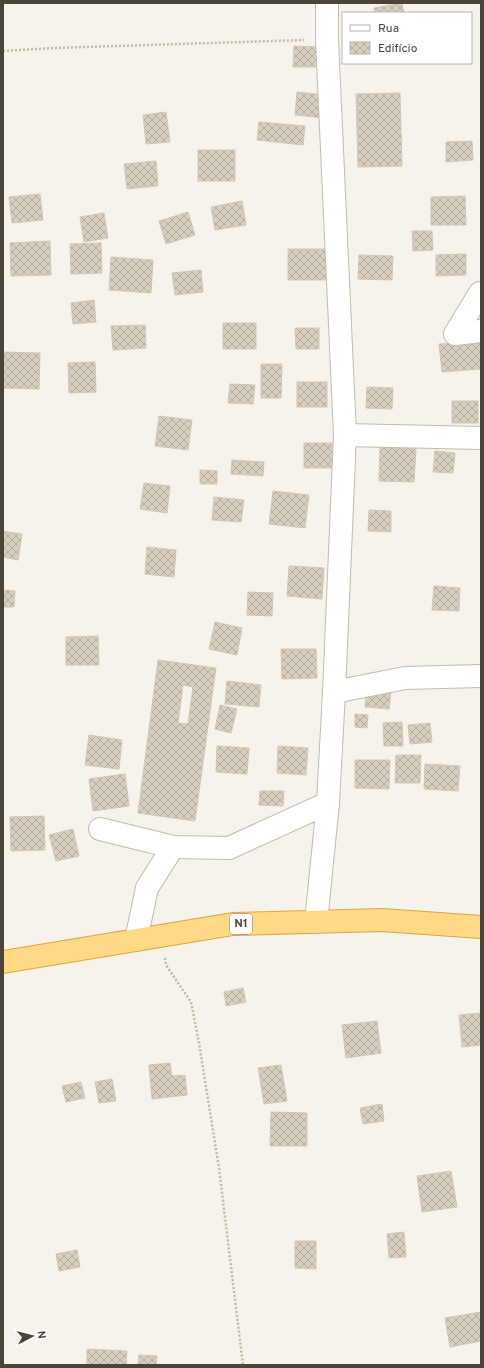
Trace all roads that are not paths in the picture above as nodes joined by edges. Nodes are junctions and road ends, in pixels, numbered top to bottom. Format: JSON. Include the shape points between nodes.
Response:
{"nodes":[{"id":1,"x":327,"y":3,"type":"edge"},
{"id":2,"x":480,"y":293,"type":"dead end"},
{"id":3,"x":481,"y":331,"type":"edge"},
{"id":4,"x":345,"y":435,"type":"junction"},
{"id":5,"x":481,"y":438,"type":"edge"},
{"id":6,"x":481,"y":676,"type":"edge"},
{"id":7,"x":334,"y":692,"type":"junction"},
{"id":8,"x":328,"y":804,"type":"junction"},
{"id":9,"x":100,"y":829,"type":"dead end"},
{"id":10,"x":173,"y":847,"type":"junction"},
{"id":11,"x":316,"y":922,"type":"junction"},
{"id":12,"x":481,"y":927,"type":"edge"},
{"id":13,"x":136,"y":940,"type":"junction"},
{"id":14,"x":3,"y":962,"type":"edge"}],
"edges":[{"from":1,"to":4,"type":"street"},
{"from":2,"to":3,"type":"street","via":[[455,334]]},
{"from":4,"to":5,"type":"street"},
{"from":4,"to":7,"type":"street"},
{"from":6,"to":7,"type":"street","via":[[405,678]]},
{"from":7,"to":8,"type":"street"},
{"from":8,"to":10,"type":"street","via":[[229,848]]},
{"from":8,"to":11,"type":"street"},
{"from":9,"to":10,"type":"street"},
{"from":10,"to":13,"type":"street","via":[[147,888]]},
{"from":11,"to":12,"type":"highway","number":"N1","via":[[382,920]]},
{"from":11,"to":13,"type":"highway","number":"N1","via":[[233,924]]},
{"from":13,"to":14,"type":"highway","number":"N1"}]}
